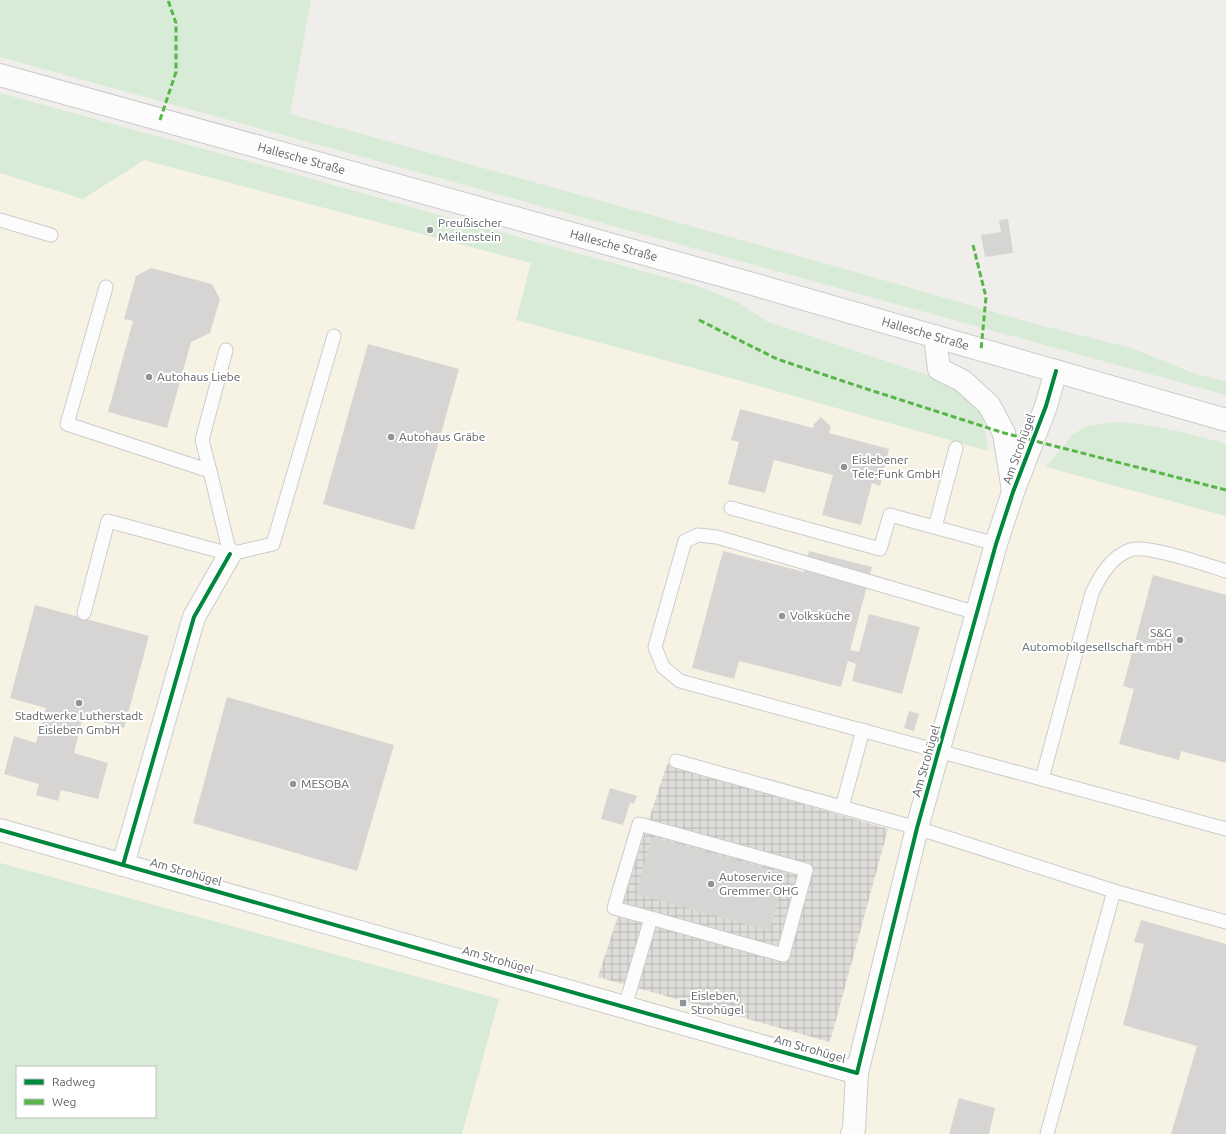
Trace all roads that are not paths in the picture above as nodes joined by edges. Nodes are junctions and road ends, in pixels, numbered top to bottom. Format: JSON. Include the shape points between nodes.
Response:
{"nodes":[{"id":1,"x":0,"y":75,"type":"edge"},
{"id":2,"x":0,"y":220,"type":"edge"},
{"id":3,"x":51,"y":235,"type":"dead end"},
{"id":4,"x":106,"y":287,"type":"dead end"},
{"id":5,"x":334,"y":336,"type":"dead end"},
{"id":6,"x":935,"y":336,"type":"junction"},
{"id":7,"x":226,"y":350,"type":"dead end"},
{"id":8,"x":1056,"y":371,"type":"junction"},
{"id":9,"x":1226,"y":420,"type":"edge"},
{"id":10,"x":956,"y":448,"type":"dead end"},
{"id":11,"x":210,"y":470,"type":"junction"},
{"id":12,"x":1013,"y":492,"type":"junction"},
{"id":13,"x":732,"y":508,"type":"dead end"},
{"id":14,"x":935,"y":527,"type":"junction"},
{"id":15,"x":996,"y":544,"type":"junction"},
{"id":16,"x":230,"y":554,"type":"junction"},
{"id":17,"x":1226,"y":571,"type":"edge"},
{"id":18,"x":84,"y":613,"type":"dead end"},
{"id":19,"x":977,"y":613,"type":"junction"},
{"id":20,"x":863,"y":730,"type":"junction"},
{"id":21,"x":939,"y":750,"type":"junction"},
{"id":22,"x":676,"y":761,"type":"dead end"},
{"id":23,"x":1042,"y":779,"type":"junction"},
{"id":24,"x":842,"y":807,"type":"junction"},
{"id":25,"x":917,"y":828,"type":"junction"},
{"id":26,"x":1226,"y":829,"type":"edge"},
{"id":27,"x":0,"y":830,"type":"edge"},
{"id":28,"x":123,"y":865,"type":"junction"},
{"id":29,"x":1114,"y":890,"type":"junction"},
{"id":30,"x":651,"y":918,"type":"junction"},
{"id":31,"x":1226,"y":922,"type":"edge"},
{"id":32,"x":625,"y":1006,"type":"junction"},
{"id":33,"x":857,"y":1073,"type":"junction"},
{"id":34,"x":852,"y":1134,"type":"edge"},
{"id":35,"x":1048,"y":1134,"type":"edge"}],
"edges":[{"from":1,"to":6,"type":"street","name":"Hallesche Straße"},
{"from":2,"to":3,"type":"lane"},
{"from":4,"to":11,"type":"lane","via":[[67,424]]},
{"from":5,"to":16,"type":"lane","via":[[273,544]]},
{"from":6,"to":8,"type":"street","name":"Hallesche Straße"},
{"from":6,"to":12,"type":"street","name":"Am Strohügel","via":[[939,369],[963,381],[989,404],[1004,432]]},
{"from":7,"to":11,"type":"lane","via":[[202,440]]},
{"from":8,"to":9,"type":"street","name":"Hallesche Straße"},
{"from":8,"to":12,"type":"street","name":"Am Strohügel","via":[[1046,406]]},
{"from":10,"to":14,"type":"lane"},
{"from":11,"to":16,"type":"lane"},
{"from":12,"to":15,"type":"street","name":"Am Strohügel"},
{"from":13,"to":14,"type":"lane","via":[[880,549],[890,515]]},
{"from":14,"to":15,"type":"lane"},
{"from":15,"to":19,"type":"street","name":"Am Strohügel"},
{"from":16,"to":18,"type":"lane","via":[[108,521]]},
{"from":16,"to":28,"type":"street","via":[[194,617]]},
{"from":17,"to":23,"type":"lane","via":[[1152,550],[1131,549],[1115,558],[1100,575],[1092,593]]},
{"from":19,"to":20,"type":"lane","via":[[717,537],[698,535],[685,541],[655,647],[663,668],[680,681]]},
{"from":19,"to":21,"type":"street","name":"Am Strohügel"},
{"from":20,"to":21,"type":"lane"},
{"from":20,"to":24,"type":"lane"},
{"from":21,"to":23,"type":"lane"},
{"from":21,"to":25,"type":"street","name":"Am Strohügel"},
{"from":22,"to":24,"type":"lane"},
{"from":23,"to":26,"type":"lane"},
{"from":24,"to":25,"type":"lane"},
{"from":25,"to":29,"type":"lane"},
{"from":25,"to":33,"type":"street","name":"Am Strohügel"},
{"from":27,"to":28,"type":"street","name":"Am Strohügel"},
{"from":28,"to":32,"type":"street","name":"Am Strohügel"},
{"from":29,"to":31,"type":"lane"},
{"from":29,"to":35,"type":"lane"},
{"from":30,"to":30,"type":"lane","via":[[784,955],[806,870],[639,824],[614,908]]},
{"from":30,"to":32,"type":"lane"},
{"from":32,"to":33,"type":"street","name":"Am Strohügel"},
{"from":33,"to":34,"type":"street"}]}
